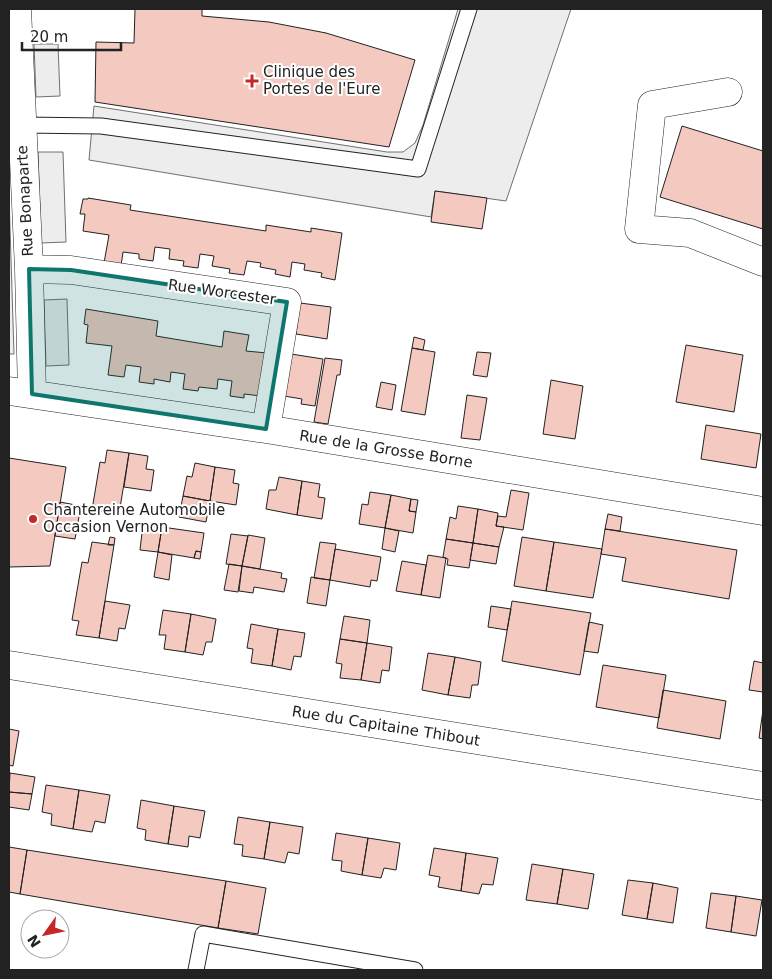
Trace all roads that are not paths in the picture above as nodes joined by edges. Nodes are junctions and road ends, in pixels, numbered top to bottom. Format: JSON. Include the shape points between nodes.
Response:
{"nodes":[{"id":1,"x":17,"y":9,"type":"edge"},
{"id":2,"x":469,"y":9,"type":"edge"},
{"id":3,"x":728,"y":92,"type":"dead end"},
{"id":4,"x":22,"y":125,"type":"junction"},
{"id":5,"x":763,"y":262,"type":"edge"},
{"id":6,"x":29,"y":269,"type":"junction"},
{"id":7,"x":20,"y":393,"type":"edge"},
{"id":8,"x":266,"y":429,"type":"junction"},
{"id":9,"x":763,"y":511,"type":"edge"},
{"id":10,"x":9,"y":665,"type":"edge"},
{"id":11,"x":763,"y":786,"type":"edge"},
{"id":12,"x":196,"y":970,"type":"edge"},
{"id":13,"x":415,"y":970,"type":"edge"}],
"edges":[{"from":1,"to":4,"type":"street","name":"Rue Bonaparte"},
{"from":2,"to":4,"type":"lane","via":[[418,169],[101,126]]},
{"from":3,"to":5,"type":"street","via":[[652,105],[639,229],[690,233]]},
{"from":4,"to":6,"type":"street","name":"Rue Bonaparte"},
{"from":6,"to":7,"type":"street","name":"Rue Bonaparte"},
{"from":6,"to":8,"type":"street","name":"Rue Worcester","via":[[71,270],[287,302]]},
{"from":7,"to":8,"type":"street","name":"Rue de la Grosse Borne"},
{"from":8,"to":9,"type":"street","name":"Rue de la Grosse Borne"},
{"from":10,"to":11,"type":"street","name":"Rue du Capitaine Thibout"},
{"from":12,"to":13,"type":"lane","via":[[204,934]]}]}
